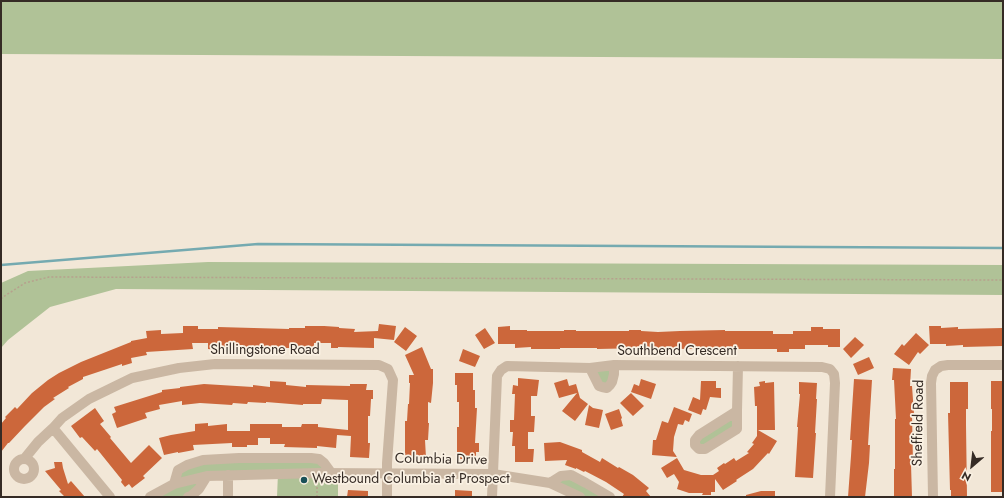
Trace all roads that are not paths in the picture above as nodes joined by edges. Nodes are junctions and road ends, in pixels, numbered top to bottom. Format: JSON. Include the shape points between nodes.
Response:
{"nodes":[{"id":1,"x":1003,"y":365,"type":"edge"},
{"id":2,"x":614,"y":366,"type":"junction"},
{"id":3,"x":738,"y":366,"type":"junction"},
{"id":4,"x":590,"y":368,"type":"junction"},
{"id":5,"x":737,"y":411,"type":"dead end"},
{"id":6,"x":53,"y":428,"type":"junction"},
{"id":7,"x":25,"y":458,"type":"dead end"},
{"id":8,"x":387,"y":473,"type":"junction"},
{"id":9,"x":332,"y":474,"type":"junction"},
{"id":10,"x":493,"y":474,"type":"junction"},
{"id":11,"x":228,"y":475,"type":"junction"},
{"id":12,"x":207,"y":476,"type":"junction"},
{"id":13,"x":550,"y":483,"type":"junction"},
{"id":14,"x":174,"y":484,"type":"junction"},
{"id":15,"x":110,"y":497,"type":"edge"},
{"id":16,"x":150,"y":497,"type":"edge"},
{"id":17,"x":188,"y":497,"type":"edge"},
{"id":18,"x":228,"y":497,"type":"edge"},
{"id":19,"x":387,"y":497,"type":"edge"},
{"id":20,"x":492,"y":497,"type":"edge"},
{"id":21,"x":580,"y":497,"type":"edge"},
{"id":22,"x":610,"y":497,"type":"edge"},
{"id":23,"x":830,"y":497,"type":"edge"},
{"id":24,"x":933,"y":497,"type":"edge"}],
"edges":[{"from":1,"to":24,"type":"street","name":"Sheffield Road","via":[[948,365],[935,370],[931,384]]},
{"from":2,"to":3,"type":"street","name":"Southbend Crescent"},
{"from":2,"to":4,"type":"street","name":"Southbend Crescent"},
{"from":2,"to":4,"type":"street","via":[[612,382],[607,388],[599,386]]},
{"from":3,"to":5,"type":"street"},
{"from":3,"to":23,"type":"street","name":"Southbend Crescent","via":[[822,367],[830,369],[834,374]]},
{"from":4,"to":10,"type":"street","name":"Southbend Crescent","via":[[507,366],[501,370],[497,376]]},
{"from":6,"to":7,"type":"street","name":"Shillingstone Road"},
{"from":6,"to":8,"type":"street","name":"Shillingstone Road","via":[[62,418],[89,399],[132,378],[179,368],[215,364],[379,364],[388,369],[393,380]]},
{"from":6,"to":15,"type":"street"},
{"from":8,"to":9,"type":"street","name":"Columbia Drive"},
{"from":8,"to":10,"type":"street","name":"Columbia Drive"},
{"from":8,"to":19,"type":"street","name":"Shillingstone Road"},
{"from":9,"to":11,"type":"street","name":"Columbia Drive"},
{"from":9,"to":14,"type":"street","via":[[319,459],[231,458],[202,460],[187,465],[178,470]]},
{"from":10,"to":13,"type":"street","name":"Columbia Drive"},
{"from":10,"to":20,"type":"street","name":"Southbend Crescent"},
{"from":11,"to":12,"type":"street","name":"Columbia Drive"},
{"from":11,"to":18,"type":"street"},
{"from":12,"to":14,"type":"street","name":"Columbia Drive"},
{"from":12,"to":17,"type":"street","via":[[199,489]]},
{"from":13,"to":21,"type":"street","name":"Columbia Drive"},
{"from":13,"to":22,"type":"street","via":[[561,476],[571,476]]},
{"from":14,"to":16,"type":"street","name":"Columbia Drive"}]}
